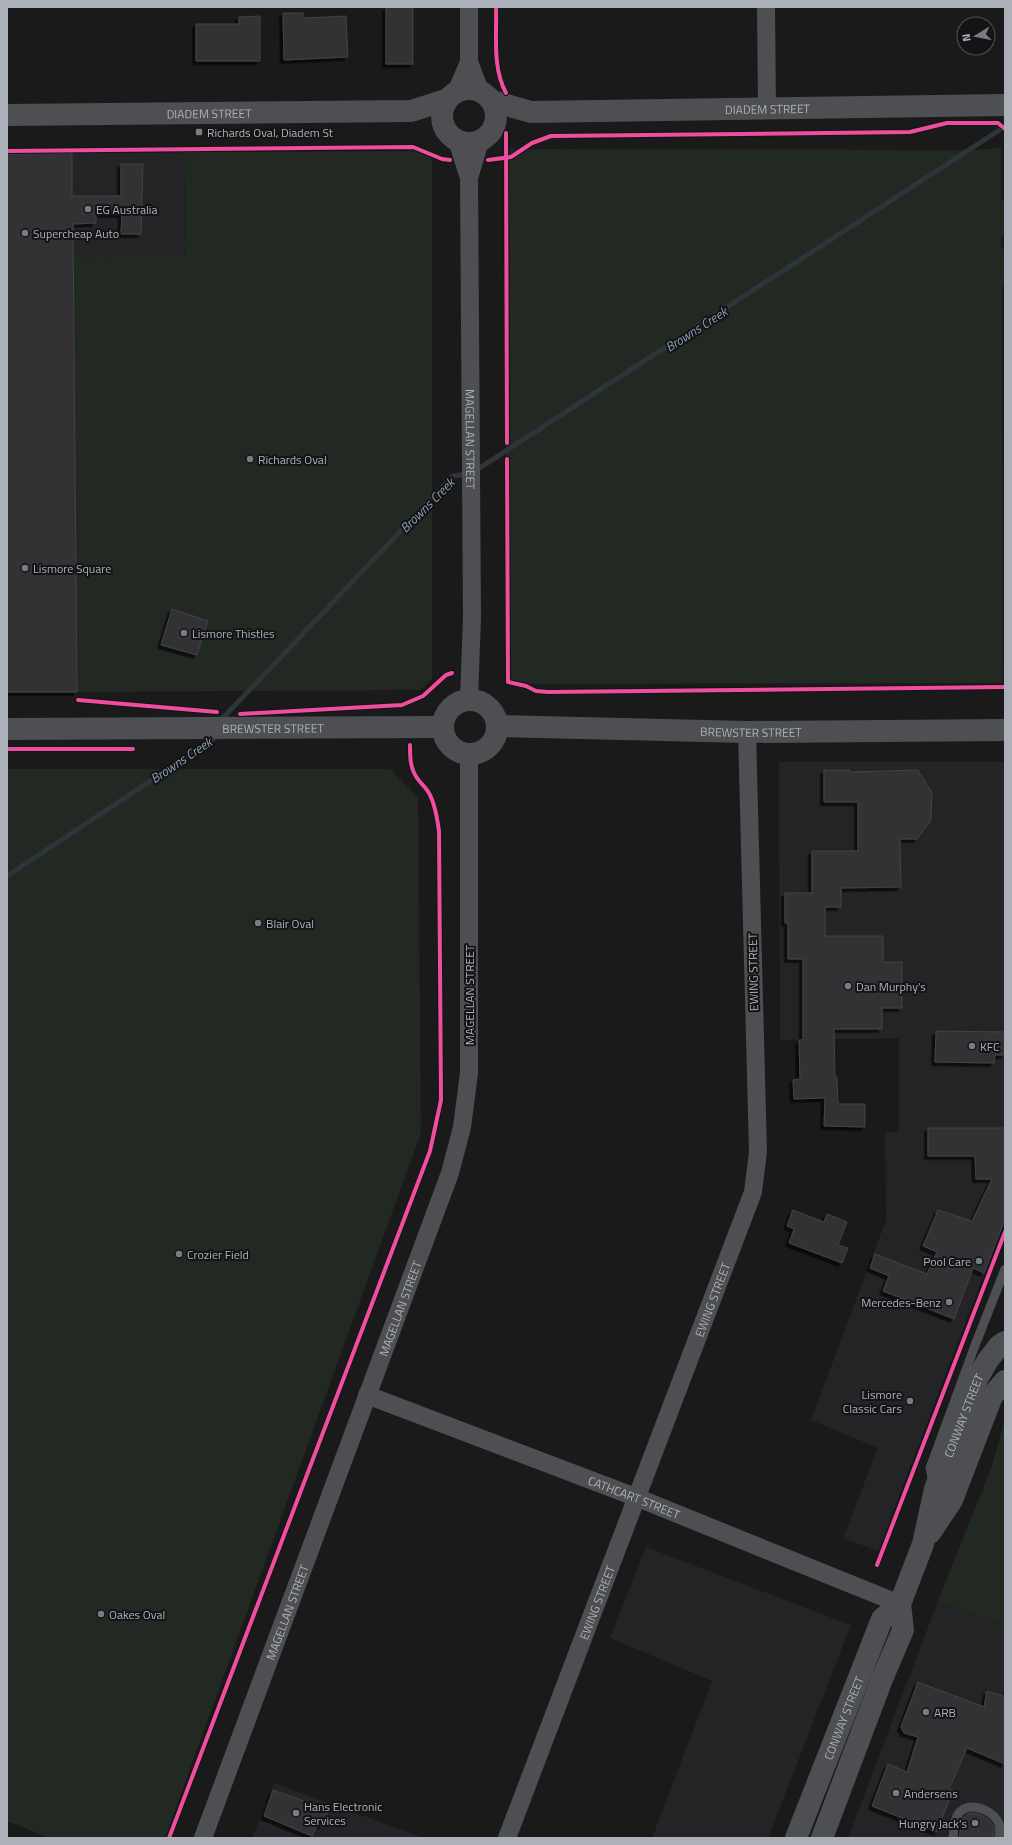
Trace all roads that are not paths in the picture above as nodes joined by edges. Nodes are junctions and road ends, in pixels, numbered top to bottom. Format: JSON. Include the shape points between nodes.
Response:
{"nodes":[{"id":1,"x":469,"y":7,"type":"edge"},
{"id":2,"x":766,"y":7,"type":"edge"},
{"id":3,"x":469,"y":62,"type":"junction"},
{"id":4,"x":452,"y":96,"type":"junction"},
{"id":5,"x":486,"y":96,"type":"junction"},
{"id":6,"x":1005,"y":105,"type":"edge"},
{"id":7,"x":768,"y":108,"type":"junction"},
{"id":8,"x":411,"y":111,"type":"junction"},
{"id":9,"x":531,"y":112,"type":"junction"},
{"id":10,"x":7,"y":115,"type":"edge"},
{"id":11,"x":442,"y":123,"type":"junction"},
{"id":12,"x":495,"y":124,"type":"junction"},
{"id":13,"x":457,"y":140,"type":"junction"},
{"id":14,"x":480,"y":141,"type":"junction"},
{"id":15,"x":469,"y":178,"type":"junction"},
{"id":16,"x":469,"y":700,"type":"junction"},
{"id":17,"x":496,"y":726,"type":"junction"},
{"id":18,"x":443,"y":727,"type":"junction"},
{"id":19,"x":7,"y":729,"type":"edge"},
{"id":20,"x":1005,"y":730,"type":"edge"},
{"id":21,"x":747,"y":732,"type":"junction"},
{"id":22,"x":469,"y":754,"type":"junction"},
{"id":23,"x":1005,"y":1269,"type":"edge"},
{"id":24,"x":1005,"y":1342,"type":"edge"},
{"id":25,"x":1005,"y":1382,"type":"edge"},
{"id":26,"x":367,"y":1395,"type":"junction"},
{"id":27,"x":935,"y":1490,"type":"junction"},
{"id":28,"x":638,"y":1498,"type":"junction"},
{"id":29,"x":923,"y":1544,"type":"junction"},
{"id":30,"x":900,"y":1604,"type":"junction"},
{"id":31,"x":203,"y":1838,"type":"edge"},
{"id":32,"x":507,"y":1838,"type":"edge"},
{"id":33,"x":796,"y":1838,"type":"edge"},
{"id":34,"x":822,"y":1838,"type":"edge"},
{"id":35,"x":953,"y":1838,"type":"edge"},
{"id":36,"x":999,"y":1838,"type":"edge"}],
"edges":[{"from":1,"to":3,"type":"street"},
{"from":2,"to":7,"type":"street"},
{"from":3,"to":4,"type":"street"},
{"from":3,"to":5,"type":"street"},
{"from":4,"to":5,"type":"street","via":[[473,88]]},
{"from":4,"to":8,"type":"street","name":"DIADEM STREET"},
{"from":4,"to":11,"type":"street","via":[[443,108]]},
{"from":5,"to":9,"type":"street","name":"DIADEM STREET"},
{"from":5,"to":12,"type":"street","via":[[495,108]]},
{"from":6,"to":7,"type":"street","name":"DIADEM STREET"},
{"from":7,"to":9,"type":"street","name":"DIADEM STREET"},
{"from":8,"to":10,"type":"street","name":"DIADEM STREET"},
{"from":8,"to":11,"type":"street","name":"DIADEM STREET"},
{"from":9,"to":12,"type":"street","name":"DIADEM STREET"},
{"from":11,"to":13,"type":"street"},
{"from":12,"to":14,"type":"street"},
{"from":13,"to":14,"type":"street","via":[[472,143]]},
{"from":13,"to":15,"type":"street","name":"MAGELLAN STREET"},
{"from":14,"to":15,"type":"street","name":"MAGELLAN STREET"},
{"from":15,"to":16,"type":"street","name":"MAGELLAN STREET","via":[[472,617]]},
{"from":16,"to":17,"type":"street","via":[[486,705],[493,714]]},
{"from":16,"to":18,"type":"street","via":[[458,703],[449,711]]},
{"from":17,"to":21,"type":"street","name":"BREWSTER STREET"},
{"from":17,"to":22,"type":"street","via":[[494,740],[489,746],[477,753]]},
{"from":18,"to":19,"type":"street","name":"BREWSTER STREET"},
{"from":18,"to":22,"type":"street","via":[[451,746]]},
{"from":20,"to":21,"type":"street","name":"BREWSTER STREET"},
{"from":21,"to":28,"type":"street","name":"EWING STREET","via":[[758,1152],[756,1174],[753,1192]]},
{"from":22,"to":26,"type":"street","name":"MAGELLAN STREET","via":[[469,1073],[462,1127],[450,1173]]},
{"from":23,"to":27,"type":"lane","via":[[930,1468]]},
{"from":24,"to":27,"type":"street","name":"CONWAY STREET","via":[[988,1360],[977,1379]]},
{"from":25,"to":29,"type":"street","name":"CONWAY STREET","via":[[992,1396],[952,1500]]},
{"from":26,"to":28,"type":"street","name":"CATHCART STREET"},
{"from":26,"to":31,"type":"street","name":"MAGELLAN STREET"},
{"from":27,"to":29,"type":"street","name":"CONWAY STREET"},
{"from":28,"to":30,"type":"street","name":"CATHCART STREET"},
{"from":28,"to":32,"type":"street","name":"EWING STREET"},
{"from":29,"to":30,"type":"street","name":"CONWAY STREET"},
{"from":30,"to":33,"type":"street","name":"CONWAY STREET","via":[[882,1619]]},
{"from":30,"to":34,"type":"street","name":"CONWAY STREET","via":[[902,1630]]},
{"from":35,"to":36,"type":"lane","via":[[957,1816],[962,1810],[970,1807],[991,1813],[997,1819],[1000,1826]]}]}
